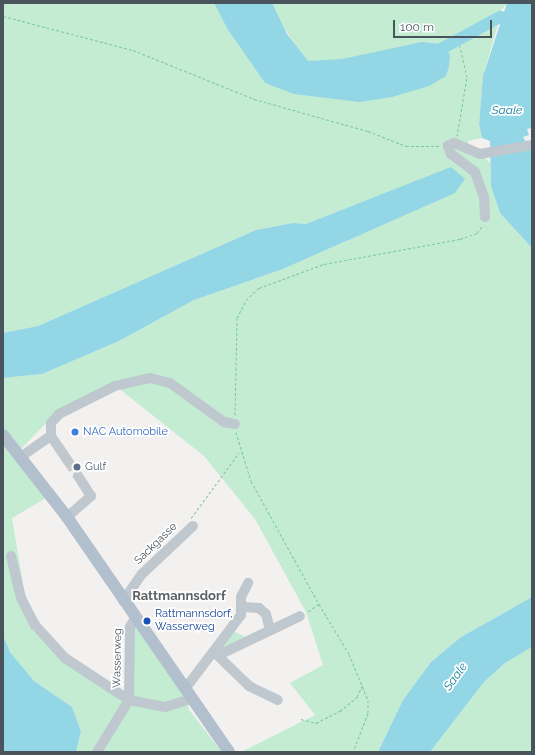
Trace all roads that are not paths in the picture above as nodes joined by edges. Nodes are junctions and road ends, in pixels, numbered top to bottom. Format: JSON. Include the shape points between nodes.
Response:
{"nodes":[{"id":1,"x":532,"y":144,"type":"edge"},
{"id":2,"x":485,"y":216,"type":"road end"},
{"id":3,"x":236,"y":424,"type":"road end"},
{"id":4,"x":3,"y":435,"type":"edge"},
{"id":5,"x":52,"y":436,"type":"junction"},
{"id":6,"x":22,"y":456,"type":"junction"},
{"id":7,"x":68,"y":461,"type":"tunnel mouth"},
{"id":8,"x":78,"y":476,"type":"tunnel mouth"},
{"id":9,"x":67,"y":517,"type":"junction"},
{"id":10,"x":193,"y":526,"type":"road end"},
{"id":11,"x":11,"y":556,"type":"dead end"},
{"id":12,"x":248,"y":583,"type":"dead end"},
{"id":13,"x":123,"y":601,"type":"junction"},
{"id":14,"x":242,"y":607,"type":"junction"},
{"id":15,"x":300,"y":616,"type":"road end"},
{"id":16,"x":135,"y":618,"type":"junction"},
{"id":17,"x":270,"y":630,"type":"junction"},
{"id":18,"x":215,"y":652,"type":"junction"},
{"id":19,"x":189,"y":694,"type":"junction"},
{"id":20,"x":129,"y":700,"type":"junction"},
{"id":21,"x":278,"y":700,"type":"dead end"},
{"id":22,"x":97,"y":752,"type":"edge"},
{"id":23,"x":229,"y":752,"type":"edge"}],
"edges":[{"from":1,"to":2,"type":"street","via":[[480,154],[452,146],[475,172],[484,197]]},
{"from":3,"to":5,"type":"street","via":[[224,422],[170,383],[150,378],[115,386],[59,414],[51,423]]},
{"from":4,"to":6,"type":"main road"},
{"from":5,"to":6,"type":"street"},
{"from":5,"to":7,"type":"street"},
{"from":6,"to":9,"type":"main road"},
{"from":8,"to":9,"type":"street","via":[[91,496]]},
{"from":9,"to":13,"type":"main road"},
{"from":10,"to":13,"type":"street","name":"Sackgasse","via":[[142,574]]},
{"from":11,"to":20,"type":"street","via":[[21,598],[44,638],[65,658]]},
{"from":12,"to":14,"type":"street","via":[[241,597]]},
{"from":13,"to":16,"type":"main road"},
{"from":14,"to":17,"type":"street","via":[[259,608],[266,614]]},
{"from":14,"to":18,"type":"street","via":[[241,615]]},
{"from":15,"to":17,"type":"street"},
{"from":16,"to":19,"type":"main road"},
{"from":16,"to":20,"type":"street","name":"Wasserweg","via":[[130,627]]},
{"from":17,"to":18,"type":"street"},
{"from":18,"to":19,"type":"street"},
{"from":18,"to":21,"type":"street","via":[[250,686]]},
{"from":19,"to":20,"type":"street","name":"Wasserweg","via":[[165,707]]},
{"from":19,"to":23,"type":"main road"},
{"from":20,"to":22,"type":"street","name":"Wasserweg"}]}
